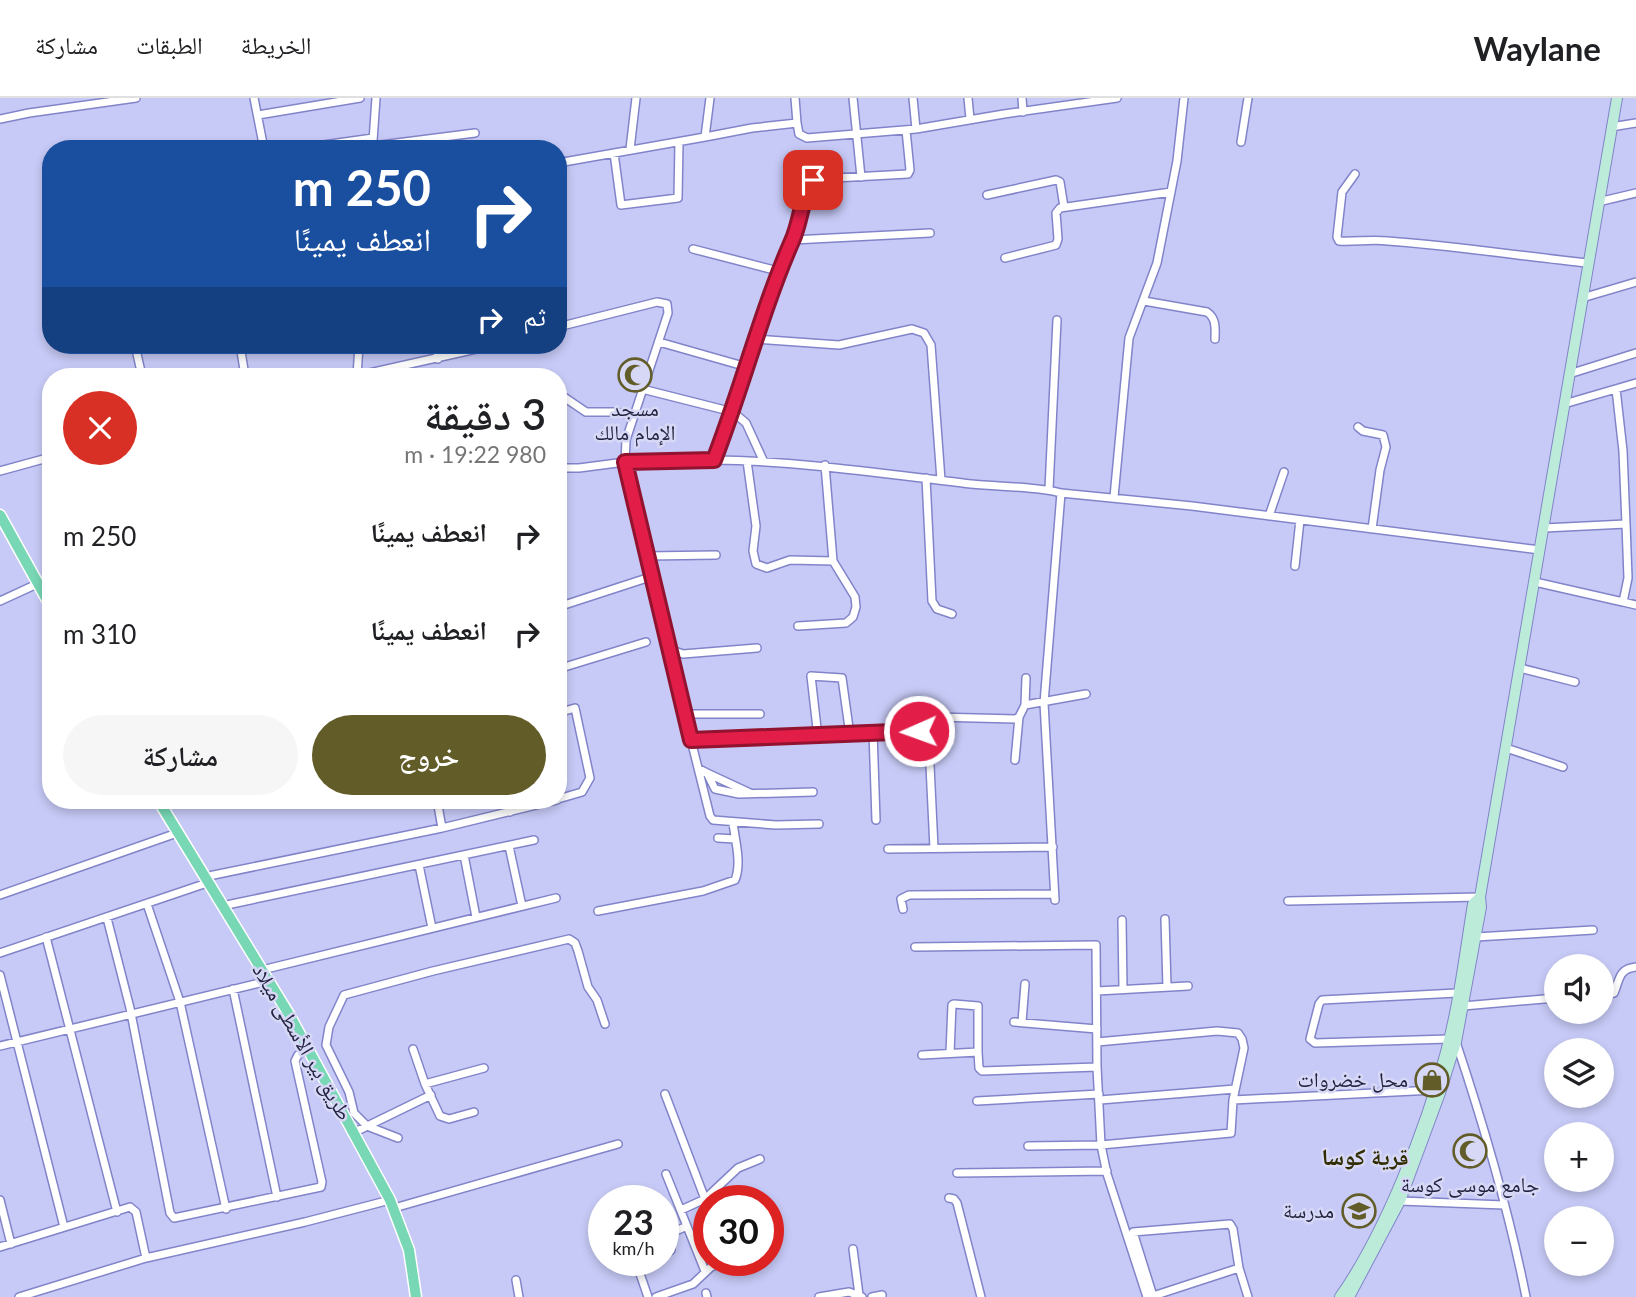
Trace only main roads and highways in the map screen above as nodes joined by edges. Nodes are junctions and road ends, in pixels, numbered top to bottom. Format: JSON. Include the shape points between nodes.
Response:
{"nodes":[{"id":1,"x":0,"y":515,"type":"edge"},
{"id":2,"x":3,"y":528,"type":"edge"},
{"id":3,"x":42,"y":592,"type":"edge"},
{"id":4,"x":163,"y":809,"type":"edge"},
{"id":5,"x":416,"y":1297,"type":"edge"}],
"edges":[{"from":1,"to":2,"type":"main road"},
{"from":2,"to":3,"type":"main road"},
{"from":4,"to":5,"type":"main road","name":"طريق بير الأسطى ميلاد","via":[[308,1048],[392,1204],[409,1250]]}]}
